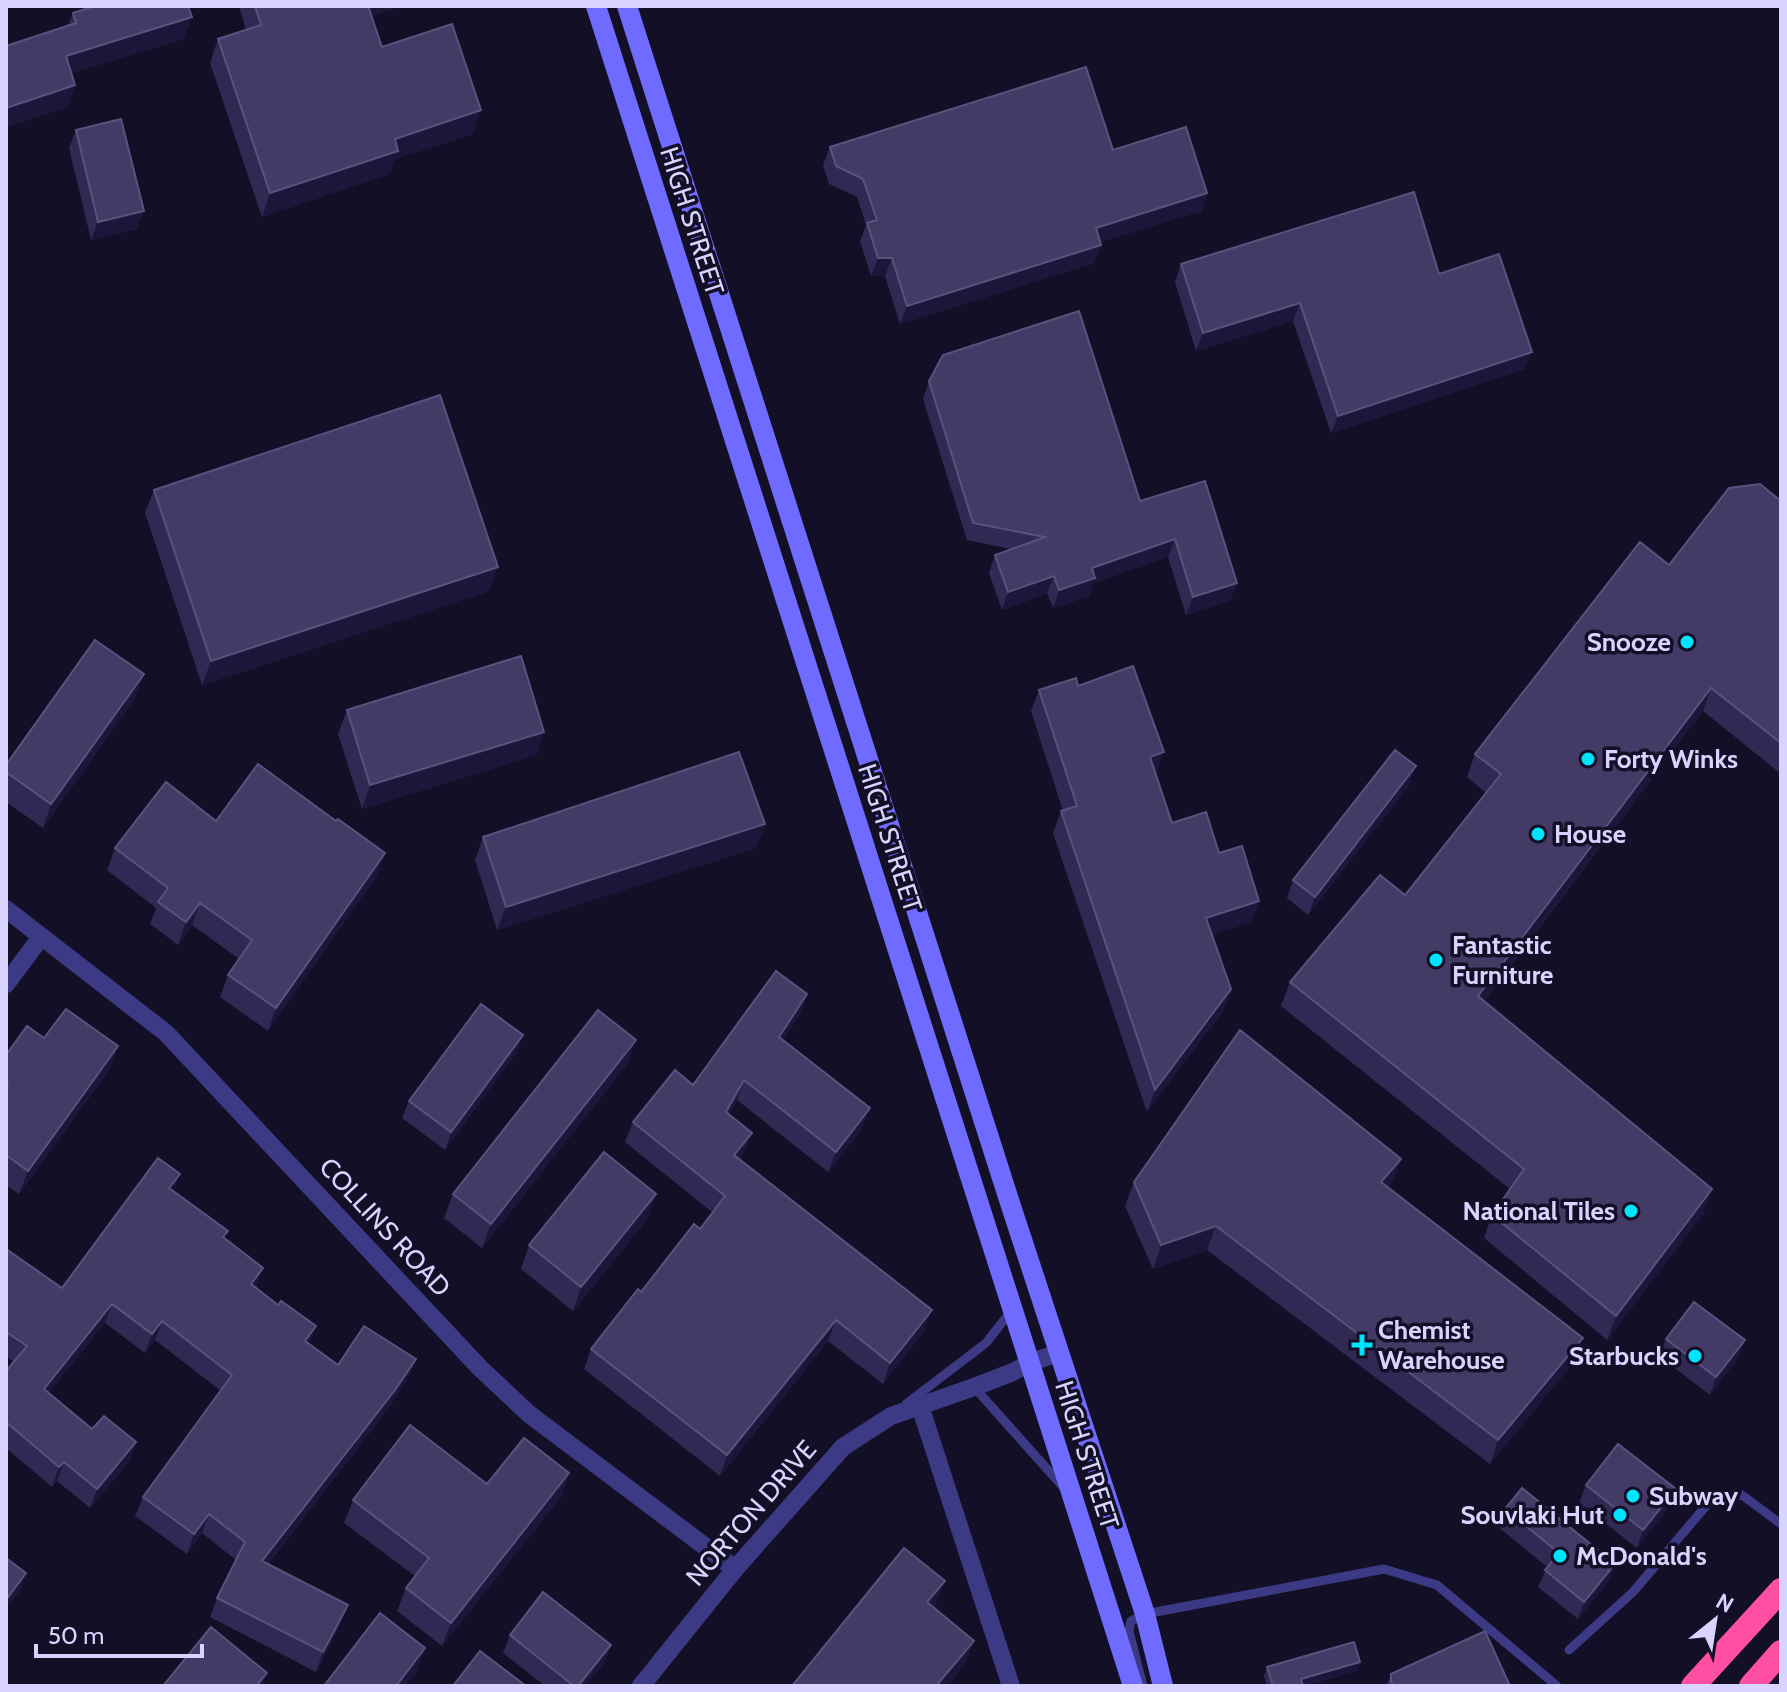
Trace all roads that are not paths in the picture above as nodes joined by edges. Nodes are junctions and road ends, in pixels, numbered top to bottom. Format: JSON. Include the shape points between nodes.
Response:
{"nodes":[{"id":1,"x":596,"y":6,"type":"edge"},
{"id":2,"x":627,"y":6,"type":"edge"},
{"id":3,"x":6,"y":909,"type":"edge"},
{"id":4,"x":41,"y":937,"type":"junction"},
{"id":5,"x":6,"y":984,"type":"edge"},
{"id":6,"x":1014,"y":1307,"type":"junction"},
{"id":7,"x":1059,"y":1353,"type":"junction"},
{"id":8,"x":1031,"y":1362,"type":"junction"},
{"id":9,"x":974,"y":1387,"type":"junction"},
{"id":10,"x":920,"y":1406,"type":"junction"},
{"id":11,"x":891,"y":1416,"type":"junction"},
{"id":12,"x":1074,"y":1499,"type":"junction"},
{"id":13,"x":1781,"y":1524,"type":"edge"},
{"id":14,"x":735,"y":1569,"type":"junction"},
{"id":15,"x":1781,"y":1590,"type":"edge"},
{"id":16,"x":1145,"y":1614,"type":"junction"},
{"id":17,"x":1569,"y":1650,"type":"dead end"},
{"id":18,"x":1781,"y":1652,"type":"edge"},
{"id":19,"x":641,"y":1686,"type":"edge"},
{"id":20,"x":1011,"y":1686,"type":"edge"},
{"id":21,"x":1133,"y":1686,"type":"edge"},
{"id":22,"x":1143,"y":1686,"type":"edge"},
{"id":23,"x":1163,"y":1686,"type":"edge"},
{"id":24,"x":1557,"y":1686,"type":"edge"},
{"id":25,"x":1693,"y":1686,"type":"edge"},
{"id":26,"x":1751,"y":1686,"type":"edge"}],
"edges":[{"from":1,"to":6,"type":"main road","name":"HIGH STREET"},
{"from":2,"to":7,"type":"main road","name":"HIGH STREET"},
{"from":3,"to":4,"type":"street","name":"COLLINS ROAD"},
{"from":4,"to":5,"type":"street"},
{"from":4,"to":14,"type":"street","name":"COLLINS ROAD","via":[[166,1033],[529,1414]]},
{"from":6,"to":8,"type":"main road","name":"HIGH STREET"},
{"from":6,"to":11,"type":"lane","via":[[986,1343]]},
{"from":7,"to":8,"type":"street","name":"NORTON DRIVE"},
{"from":7,"to":16,"type":"main road","name":"HIGH STREET"},
{"from":8,"to":9,"type":"street","name":"NORTON DRIVE"},
{"from":8,"to":12,"type":"main road","name":"HIGH STREET"},
{"from":9,"to":10,"type":"street","name":"NORTON DRIVE"},
{"from":9,"to":12,"type":"lane"},
{"from":10,"to":11,"type":"street","name":"NORTON DRIVE"},
{"from":10,"to":20,"type":"street"},
{"from":11,"to":14,"type":"street","name":"NORTON DRIVE","via":[[843,1447]]},
{"from":12,"to":21,"type":"main road","name":"HIGH STREET"},
{"from":13,"to":17,"type":"lane","via":[[1742,1495],[1711,1500],[1633,1592]]},
{"from":14,"to":19,"type":"street","name":"NORTON DRIVE"},
{"from":15,"to":25,"type":"highway"},
{"from":16,"to":22,"type":"lane","via":[[1131,1621],[1129,1631]]},
{"from":16,"to":23,"type":"main road","name":"HIGH STREET"},
{"from":16,"to":24,"type":"lane","via":[[1384,1569],[1437,1585]]},
{"from":18,"to":26,"type":"highway"}]}
